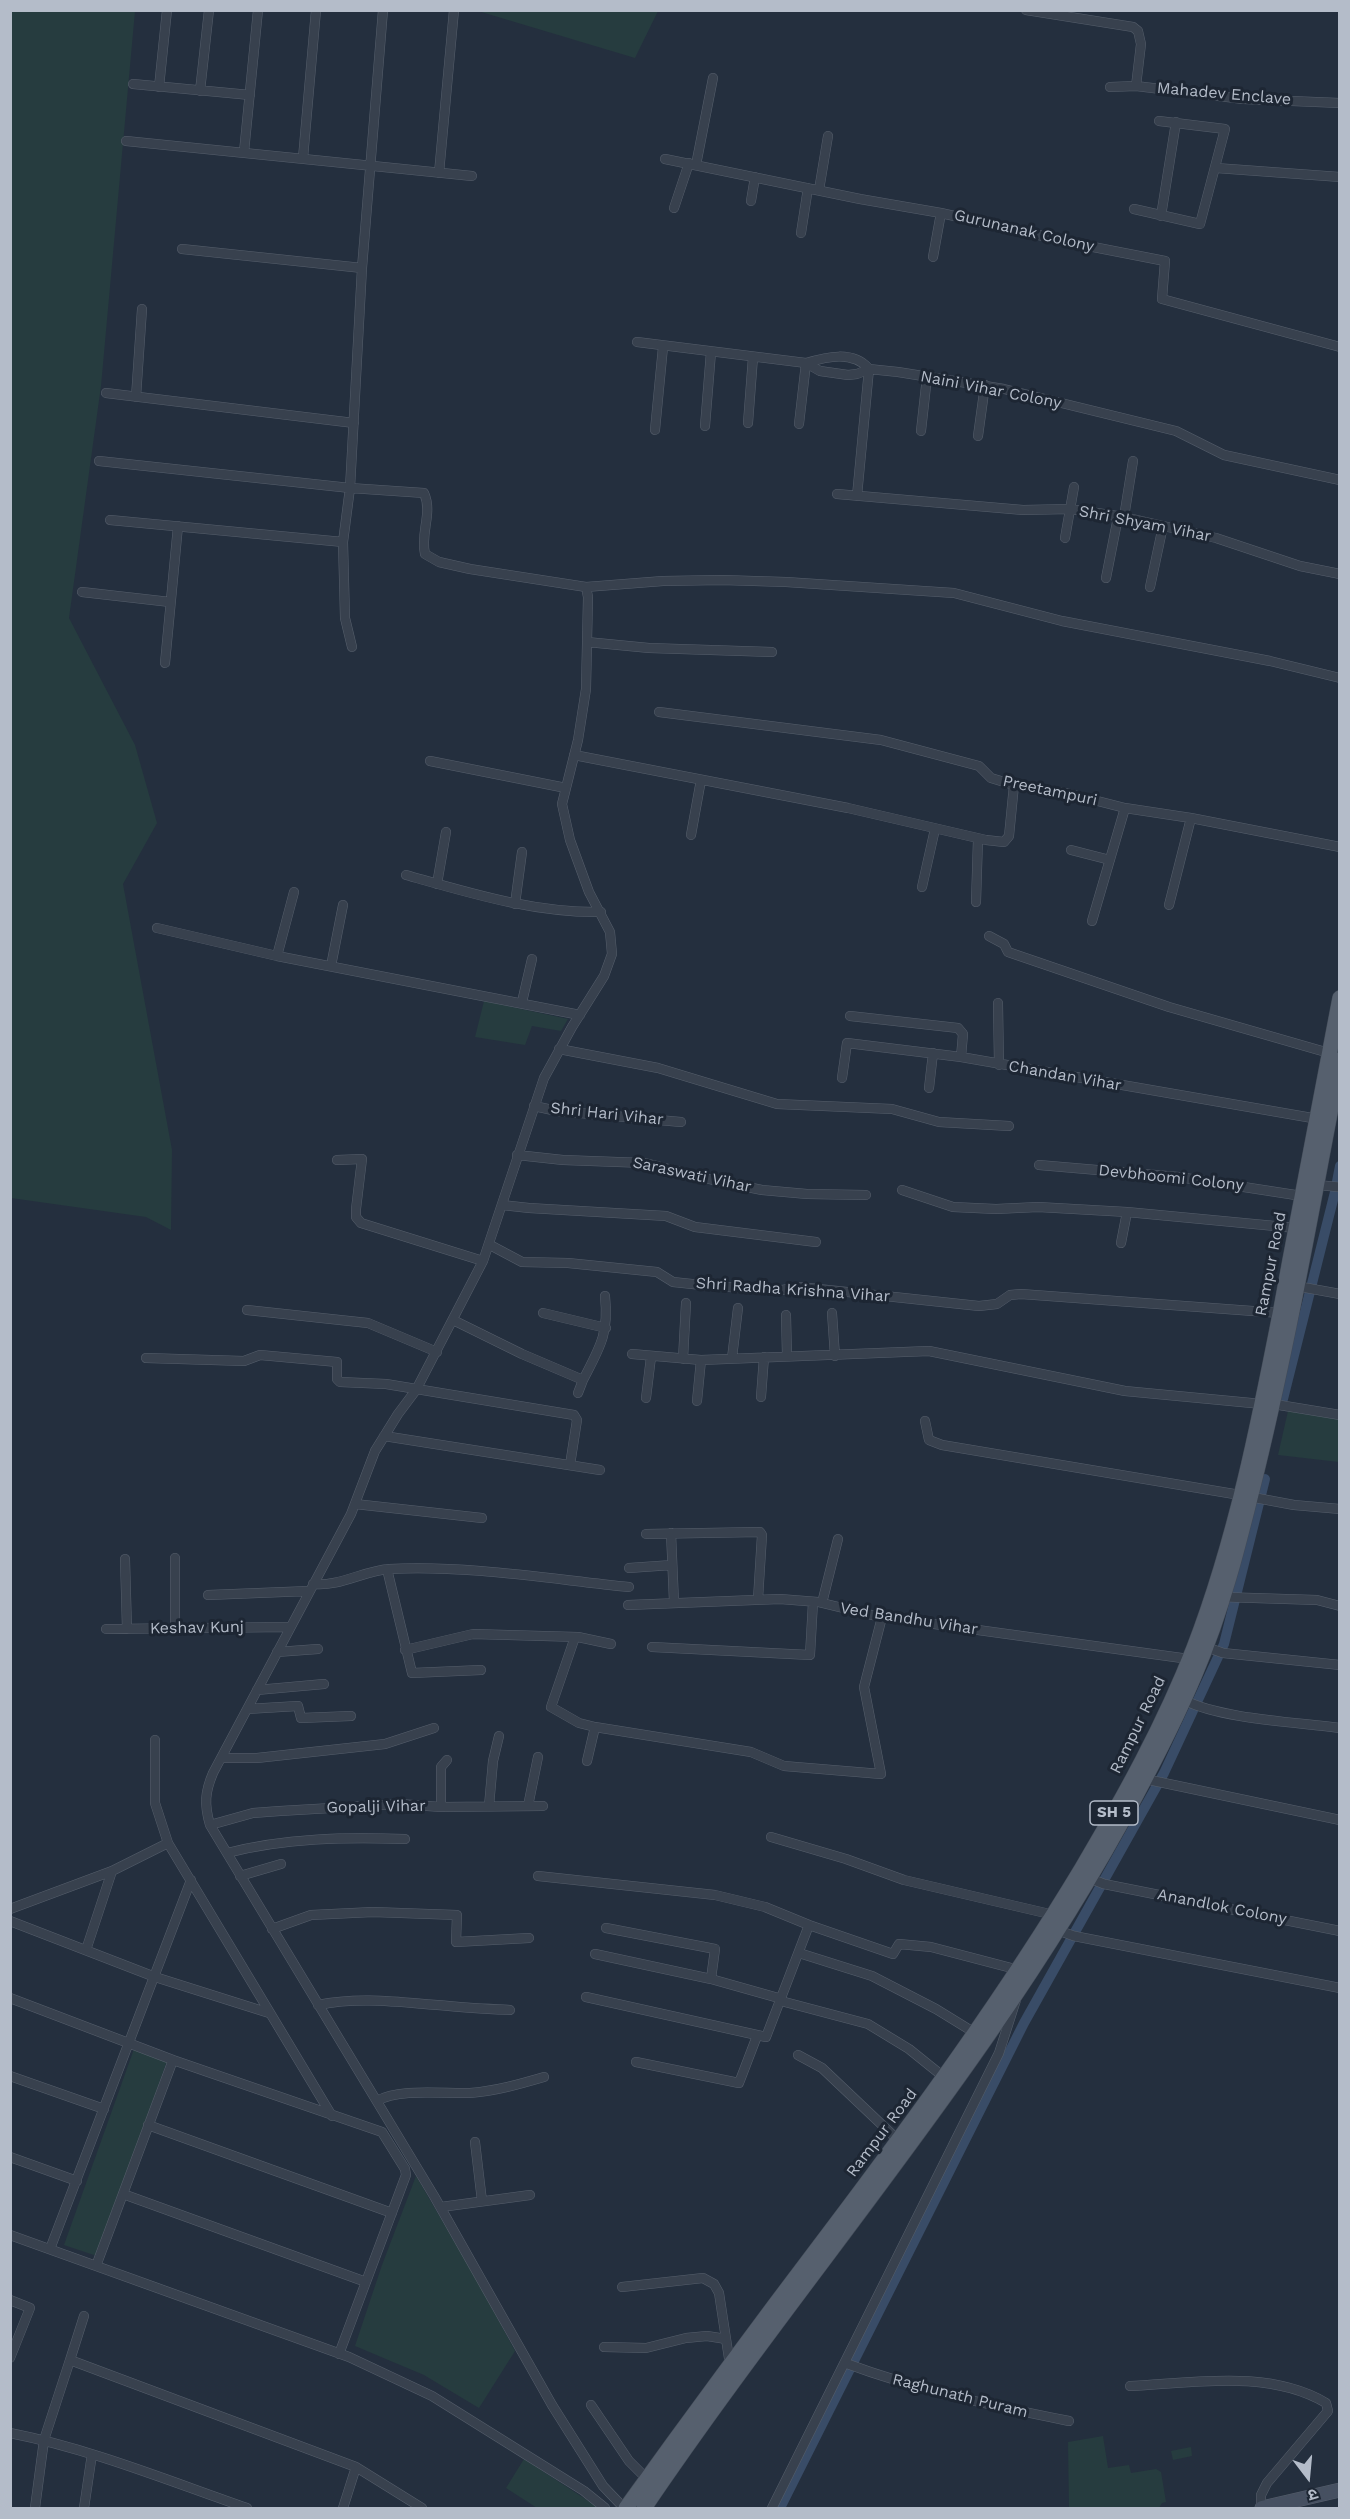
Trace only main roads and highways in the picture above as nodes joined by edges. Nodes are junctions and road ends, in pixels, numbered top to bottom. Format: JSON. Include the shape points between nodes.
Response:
{"nodes":[{"id":1,"x":1340,"y":998,"type":"edge"},
{"id":2,"x":1334,"y":1056,"type":"edge"},
{"id":3,"x":1336,"y":1100,"type":"edge"},
{"id":4,"x":1267,"y":1404,"type":"junction"},
{"id":5,"x":1253,"y":1498,"type":"junction"},
{"id":6,"x":1064,"y":1929,"type":"junction"},
{"id":7,"x":1340,"y":2490,"type":"edge"},
{"id":8,"x":1278,"y":2507,"type":"edge"},
{"id":9,"x":625,"y":2508,"type":"edge"},
{"id":10,"x":645,"y":2508,"type":"edge"},
{"id":11,"x":1262,"y":2508,"type":"edge"}],
"edges":[{"from":1,"to":2,"type":"main road","name":"Rampur Road","number":"SH 5"},
{"from":2,"to":3,"type":"main road"},
{"from":2,"to":4,"type":"main road","name":"Rampur Road","number":"SH 5","via":[[1302,1196]]},
{"from":3,"to":4,"type":"main road","via":[[1316,1185],[1306,1288]]},
{"from":4,"to":5,"type":"main road","name":"Rampur Road","number":"SH 5"},
{"from":5,"to":6,"type":"main road","name":"Rampur Road","number":"SH 5","via":[[1189,1659]]},
{"from":5,"to":6,"type":"main road","via":[[1215,1650],[1155,1780],[1098,1882]]},
{"from":6,"to":9,"type":"main road","name":"Rampur Road","number":"SH 5","via":[[1019,1970],[899,2141]]},
{"from":6,"to":10,"type":"main road","via":[[695,2433]]},
{"from":7,"to":8,"type":"main road"},
{"from":8,"to":11,"type":"main road"}]}
